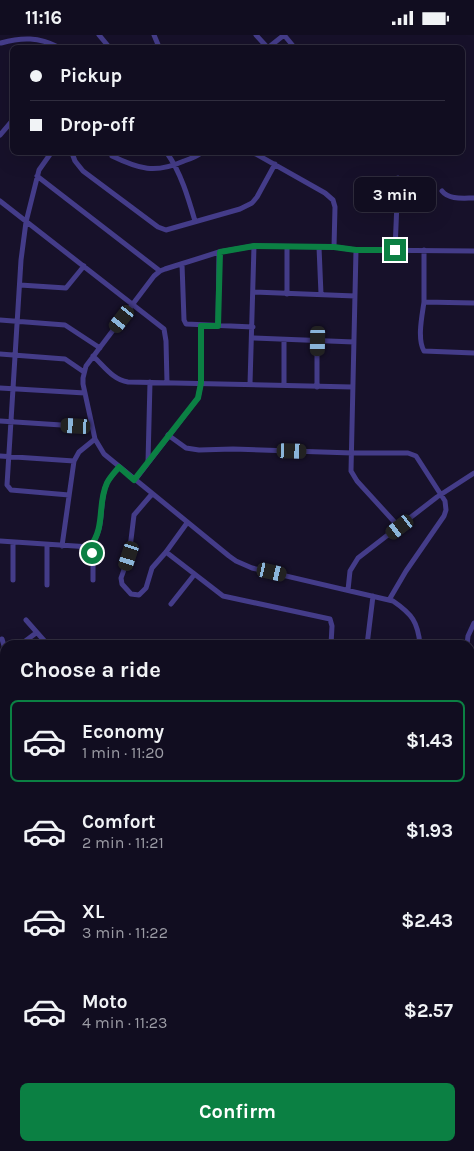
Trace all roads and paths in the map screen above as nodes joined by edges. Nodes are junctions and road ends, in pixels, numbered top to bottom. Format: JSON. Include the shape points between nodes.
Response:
{"nodes":[{"id":1,"x":99,"y":35,"type":"edge"},
{"id":2,"x":256,"y":35,"type":"edge"},
{"id":3,"x":284,"y":35,"type":"edge"},
{"id":4,"x":2,"y":43,"type":"dead end"},
{"id":5,"x":53,"y":45,"type":"edge"},
{"id":6,"x":107,"y":45,"type":"edge"},
{"id":7,"x":266,"y":45,"type":"edge"},
{"id":8,"x":271,"y":45,"type":"edge"},
{"id":9,"x":292,"y":45,"type":"edge"},
{"id":10,"x":10,"y":123,"type":"edge"},
{"id":11,"x":0,"y":135,"type":"edge"},
{"id":12,"x":50,"y":155,"type":"edge"},
{"id":13,"x":73,"y":155,"type":"edge"},
{"id":14,"x":168,"y":155,"type":"edge"},
{"id":15,"x":197,"y":155,"type":"edge"},
{"id":16,"x":258,"y":155,"type":"edge"},
{"id":17,"x":112,"y":156,"type":"dead end"},
{"id":18,"x":275,"y":164,"type":"junction"},
{"id":19,"x":176,"y":165,"type":"junction"},
{"id":20,"x":37,"y":176,"type":"junction"},
{"id":21,"x":398,"y":178,"type":"dead end"},
{"id":22,"x":442,"y":191,"type":"dead end"},
{"id":23,"x":474,"y":198,"type":"edge"},
{"id":24,"x":0,"y":201,"type":"edge"},
{"id":25,"x":195,"y":221,"type":"junction"},
{"id":26,"x":26,"y":222,"type":"junction"},
{"id":27,"x":254,"y":246,"type":"junction"},
{"id":28,"x":287,"y":247,"type":"junction"},
{"id":29,"x":319,"y":247,"type":"junction"},
{"id":30,"x":334,"y":247,"type":"junction"},
{"id":31,"x":356,"y":250,"type":"junction"},
{"id":32,"x":395,"y":250,"type":"junction"},
{"id":33,"x":424,"y":250,"type":"junction"},
{"id":34,"x":474,"y":251,"type":"edge"},
{"id":35,"x":220,"y":252,"type":"junction"},
{"id":36,"x":182,"y":264,"type":"junction"},
{"id":37,"x":84,"y":266,"type":"junction"},
{"id":38,"x":160,"y":271,"type":"junction"},
{"id":39,"x":20,"y":285,"type":"junction"},
{"id":40,"x":254,"y":292,"type":"junction"},
{"id":41,"x":287,"y":294,"type":"junction"},
{"id":42,"x":321,"y":295,"type":"junction"},
{"id":43,"x":355,"y":296,"type":"junction"},
{"id":44,"x":424,"y":302,"type":"junction"},
{"id":45,"x":474,"y":303,"type":"edge"},
{"id":46,"x":134,"y":304,"type":"junction"},
{"id":47,"x":0,"y":320,"type":"edge"},
{"id":48,"x":18,"y":322,"type":"junction"},
{"id":49,"x":201,"y":326,"type":"junction"},
{"id":50,"x":218,"y":326,"type":"junction"},
{"id":51,"x":252,"y":327,"type":"junction"},
{"id":52,"x":253,"y":338,"type":"junction"},
{"id":53,"x":284,"y":340,"type":"junction"},
{"id":54,"x":318,"y":341,"type":"junction"},
{"id":55,"x":354,"y":342,"type":"junction"},
{"id":56,"x":100,"y":348,"type":"junction"},
{"id":57,"x":474,"y":353,"type":"edge"},
{"id":58,"x":0,"y":354,"type":"edge"},
{"id":59,"x":16,"y":355,"type":"junction"},
{"id":60,"x":93,"y":357,"type":"junction"},
{"id":61,"x":84,"y":372,"type":"junction"},
{"id":62,"x":150,"y":382,"type":"junction"},
{"id":63,"x":167,"y":383,"type":"junction"},
{"id":64,"x":201,"y":383,"type":"junction"},
{"id":65,"x":250,"y":384,"type":"junction"},
{"id":66,"x":284,"y":385,"type":"junction"},
{"id":67,"x":317,"y":387,"type":"junction"},
{"id":68,"x":352,"y":387,"type":"junction"},
{"id":69,"x":0,"y":388,"type":"edge"},
{"id":70,"x":14,"y":389,"type":"junction"},
{"id":71,"x":85,"y":393,"type":"junction"},
{"id":72,"x":0,"y":421,"type":"edge"},
{"id":73,"x":12,"y":422,"type":"junction"},
{"id":74,"x":92,"y":427,"type":"junction"},
{"id":75,"x":168,"y":435,"type":"junction"},
{"id":76,"x":95,"y":439,"type":"junction"},
{"id":77,"x":352,"y":453,"type":"junction"},
{"id":78,"x":0,"y":456,"type":"edge"},
{"id":79,"x":9,"y":456,"type":"junction"},
{"id":80,"x":74,"y":461,"type":"junction"},
{"id":81,"x":148,"y":463,"type":"junction"},
{"id":82,"x":119,"y":467,"type":"junction"},
{"id":83,"x":474,"y":473,"type":"edge"},
{"id":84,"x":134,"y":480,"type":"junction"},
{"id":85,"x":152,"y":494,"type":"junction"},
{"id":86,"x":69,"y":495,"type":"junction"},
{"id":87,"x":440,"y":495,"type":"junction"},
{"id":88,"x":187,"y":523,"type":"junction"},
{"id":89,"x":400,"y":527,"type":"junction"},
{"id":90,"x":0,"y":541,"type":"edge"},
{"id":91,"x":13,"y":542,"type":"junction"},
{"id":92,"x":47,"y":545,"type":"junction"},
{"id":93,"x":62,"y":546,"type":"junction"},
{"id":94,"x":90,"y":547,"type":"junction"},
{"id":95,"x":166,"y":552,"type":"junction"},
{"id":96,"x":194,"y":575,"type":"junction"},
{"id":97,"x":93,"y":580,"type":"dead end"},
{"id":98,"x":13,"y":581,"type":"dead end"},
{"id":99,"x":47,"y":585,"type":"dead end"},
{"id":100,"x":348,"y":590,"type":"junction"},
{"id":101,"x":373,"y":596,"type":"junction"},
{"id":102,"x":389,"y":600,"type":"junction"},
{"id":103,"x":171,"y":604,"type":"dead end"},
{"id":104,"x":26,"y":620,"type":"dead end"},
{"id":105,"x":474,"y":623,"type":"edge"},
{"id":106,"x":36,"y":633,"type":"junction"},
{"id":107,"x":27,"y":640,"type":"edge"},
{"id":108,"x":43,"y":640,"type":"edge"},
{"id":109,"x":331,"y":640,"type":"edge"},
{"id":110,"x":368,"y":640,"type":"edge"},
{"id":111,"x":419,"y":640,"type":"edge"},
{"id":112,"x":468,"y":640,"type":"edge"}],
"edges":[{"from":1,"to":6,"type":"street"},
{"from":2,"to":7,"type":"street"},
{"from":3,"to":8,"type":"street"},
{"from":3,"to":9,"type":"street"},
{"from":4,"to":5,"type":"street","via":[[29,38]]},
{"from":10,"to":11,"type":"street"},
{"from":12,"to":20,"type":"street"},
{"from":13,"to":25,"type":"street","via":[[83,171],[162,230]]},
{"from":14,"to":19,"type":"street"},
{"from":15,"to":19,"type":"street"},
{"from":16,"to":18,"type":"street"},
{"from":17,"to":19,"type":"street","via":[[150,170]]},
{"from":18,"to":25,"type":"street","via":[[252,203]]},
{"from":18,"to":30,"type":"street","via":[[333,200]]},
{"from":19,"to":25,"type":"street"},
{"from":20,"to":26,"type":"street"},
{"from":20,"to":38,"type":"street"},
{"from":21,"to":32,"type":"street"},
{"from":22,"to":23,"type":"street","via":[[452,197]]},
{"from":24,"to":26,"type":"street"},
{"from":26,"to":37,"type":"street"},
{"from":26,"to":39,"type":"street"},
{"from":27,"to":28,"type":"street"},
{"from":27,"to":35,"type":"street"},
{"from":27,"to":40,"type":"street"},
{"from":28,"to":29,"type":"street"},
{"from":28,"to":41,"type":"street"},
{"from":29,"to":30,"type":"street"},
{"from":29,"to":42,"type":"street"},
{"from":30,"to":31,"type":"street"},
{"from":31,"to":32,"type":"street"},
{"from":31,"to":43,"type":"street"},
{"from":32,"to":33,"type":"street"},
{"from":33,"to":34,"type":"street"},
{"from":33,"to":44,"type":"street"},
{"from":35,"to":36,"type":"street"},
{"from":35,"to":50,"type":"street"},
{"from":36,"to":38,"type":"street"},
{"from":36,"to":49,"type":"street","via":[[184,322]]},
{"from":37,"to":39,"type":"street","via":[[66,288]]},
{"from":37,"to":46,"type":"street"},
{"from":38,"to":46,"type":"street"},
{"from":39,"to":48,"type":"street"},
{"from":40,"to":41,"type":"street"},
{"from":40,"to":51,"type":"street"},
{"from":41,"to":42,"type":"street"},
{"from":42,"to":43,"type":"street"},
{"from":43,"to":55,"type":"street"},
{"from":44,"to":45,"type":"street"},
{"from":44,"to":57,"type":"street","via":[[421,338],[424,351]]},
{"from":46,"to":56,"type":"street"},
{"from":46,"to":63,"type":"street","via":[[164,329]]},
{"from":47,"to":48,"type":"street"},
{"from":48,"to":56,"type":"street","via":[[67,325]]},
{"from":48,"to":59,"type":"street"},
{"from":49,"to":50,"type":"street"},
{"from":49,"to":64,"type":"street"},
{"from":50,"to":51,"type":"street"},
{"from":51,"to":52,"type":"street"},
{"from":52,"to":53,"type":"street"},
{"from":52,"to":65,"type":"street"},
{"from":53,"to":54,"type":"street"},
{"from":53,"to":66,"type":"street"},
{"from":54,"to":55,"type":"street"},
{"from":54,"to":67,"type":"street"},
{"from":55,"to":68,"type":"street"},
{"from":56,"to":60,"type":"street"},
{"from":58,"to":59,"type":"street"},
{"from":59,"to":61,"type":"street","via":[[65,359]]},
{"from":59,"to":70,"type":"street"},
{"from":60,"to":61,"type":"street"},
{"from":60,"to":62,"type":"street","via":[[118,379]]},
{"from":61,"to":71,"type":"street"},
{"from":62,"to":63,"type":"street"},
{"from":62,"to":81,"type":"street"},
{"from":63,"to":64,"type":"street"},
{"from":64,"to":65,"type":"street"},
{"from":64,"to":75,"type":"street","via":[[198,398]]},
{"from":65,"to":66,"type":"street"},
{"from":66,"to":67,"type":"street"},
{"from":67,"to":68,"type":"street"},
{"from":68,"to":77,"type":"street"},
{"from":69,"to":70,"type":"street"},
{"from":70,"to":71,"type":"street"},
{"from":70,"to":73,"type":"street"},
{"from":71,"to":74,"type":"street"},
{"from":72,"to":73,"type":"street"},
{"from":73,"to":74,"type":"street"},
{"from":73,"to":79,"type":"street"},
{"from":74,"to":76,"type":"street"},
{"from":75,"to":77,"type":"street","via":[[186,448],[199,450]]},
{"from":75,"to":81,"type":"street"},
{"from":76,"to":80,"type":"street","via":[[79,452]]},
{"from":76,"to":82,"type":"street","via":[[104,454]]},
{"from":77,"to":87,"type":"street","via":[[412,453]]},
{"from":77,"to":89,"type":"street","via":[[354,477]]},
{"from":78,"to":79,"type":"street"},
{"from":79,"to":80,"type":"street"},
{"from":79,"to":86,"type":"street","via":[[7,483],[10,489]]},
{"from":80,"to":86,"type":"street"},
{"from":81,"to":84,"type":"street"},
{"from":82,"to":84,"type":"street"},
{"from":82,"to":94,"type":"street","via":[[107,482],[100,529]]},
{"from":83,"to":87,"type":"street"},
{"from":84,"to":85,"type":"street"},
{"from":85,"to":88,"type":"street"},
{"from":85,"to":95,"type":"street","via":[[134,515],[129,556],[121,578],[131,594],[138,595],[144,591],[152,568]]},
{"from":86,"to":93,"type":"street"},
{"from":87,"to":89,"type":"street"},
{"from":87,"to":102,"type":"street","via":[[446,505],[444,516]]},
{"from":88,"to":95,"type":"street"},
{"from":88,"to":100,"type":"street","via":[[244,565]]},
{"from":89,"to":100,"type":"street","via":[[358,558],[350,571]]},
{"from":90,"to":91,"type":"street"},
{"from":91,"to":92,"type":"street"},
{"from":91,"to":98,"type":"street"},
{"from":92,"to":93,"type":"street"},
{"from":92,"to":99,"type":"street"},
{"from":93,"to":94,"type":"street"},
{"from":94,"to":97,"type":"street"},
{"from":95,"to":96,"type":"street"},
{"from":96,"to":103,"type":"street"},
{"from":96,"to":109,"type":"street","via":[[223,596],[330,619]]},
{"from":100,"to":101,"type":"street"},
{"from":101,"to":102,"type":"street"},
{"from":101,"to":110,"type":"street"},
{"from":102,"to":111,"type":"street","via":[[414,619]]},
{"from":104,"to":106,"type":"street"},
{"from":105,"to":112,"type":"street"},
{"from":106,"to":107,"type":"street"},
{"from":106,"to":108,"type":"street"}]}
